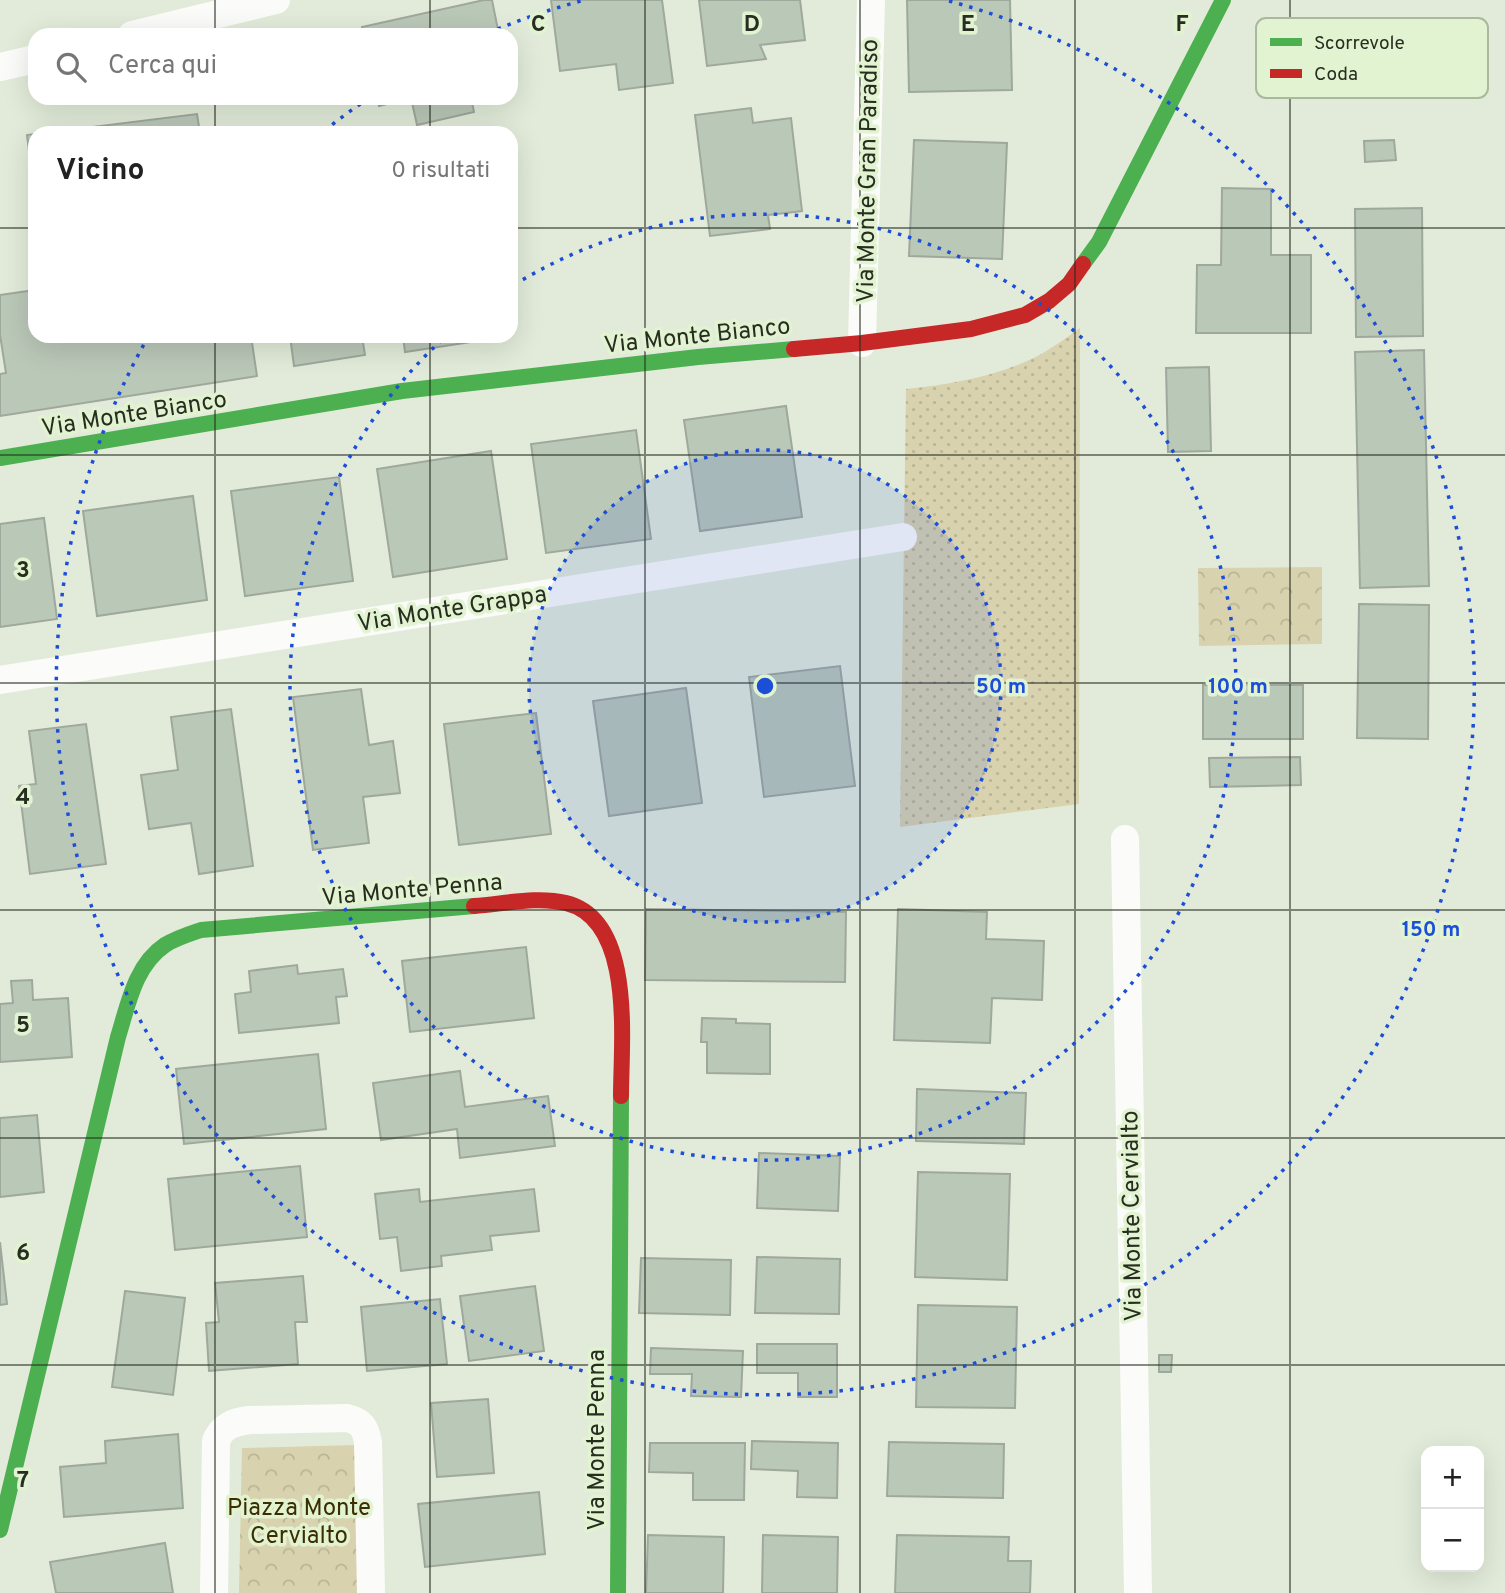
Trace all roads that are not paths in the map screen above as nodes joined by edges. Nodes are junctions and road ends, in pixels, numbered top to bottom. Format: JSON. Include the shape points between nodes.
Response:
{"nodes":[{"id":1,"x":276,"y":0,"type":"edge"},
{"id":2,"x":871,"y":0,"type":"edge"},
{"id":3,"x":1223,"y":0,"type":"edge"},
{"id":4,"x":161,"y":28,"type":"edge"},
{"id":5,"x":28,"y":61,"type":"edge"},
{"id":6,"x":0,"y":67,"type":"edge"},
{"id":7,"x":862,"y":343,"type":"junction"},
{"id":8,"x":0,"y":458,"type":"edge"},
{"id":9,"x":903,"y":537,"type":"dead end"},
{"id":10,"x":0,"y":680,"type":"edge"},
{"id":11,"x":1125,"y":839,"type":"dead end"},
{"id":12,"x":0,"y":1530,"type":"edge"},
{"id":13,"x":214,"y":1593,"type":"edge"},
{"id":14,"x":371,"y":1593,"type":"edge"},
{"id":15,"x":618,"y":1593,"type":"edge"},
{"id":16,"x":1138,"y":1593,"type":"edge"}],
"edges":[{"from":1,"to":4,"type":"street"},
{"from":2,"to":7,"type":"street","name":"Via Monte Gran Paradiso"},
{"from":3,"to":7,"type":"street","name":"Via Monte Bianco","via":[[1099,242],[1069,284],[1025,315],[997,323]]},
{"from":5,"to":6,"type":"street"},
{"from":7,"to":8,"type":"street","name":"Via Monte Bianco","via":[[402,391]]},
{"from":9,"to":10,"type":"street","name":"Via Monte Grappa"},
{"from":11,"to":16,"type":"street","name":"Via Monte Cervialto"},
{"from":12,"to":15,"type":"street","name":"Via Monte Penna","via":[[118,1037],[145,962],[165,945],[201,930],[556,901],[582,908],[602,926],[619,978]]},
{"from":13,"to":14,"type":"street","via":[[216,1441],[220,1433],[227,1426],[250,1420],[347,1418],[362,1425],[368,1442]]}]}
